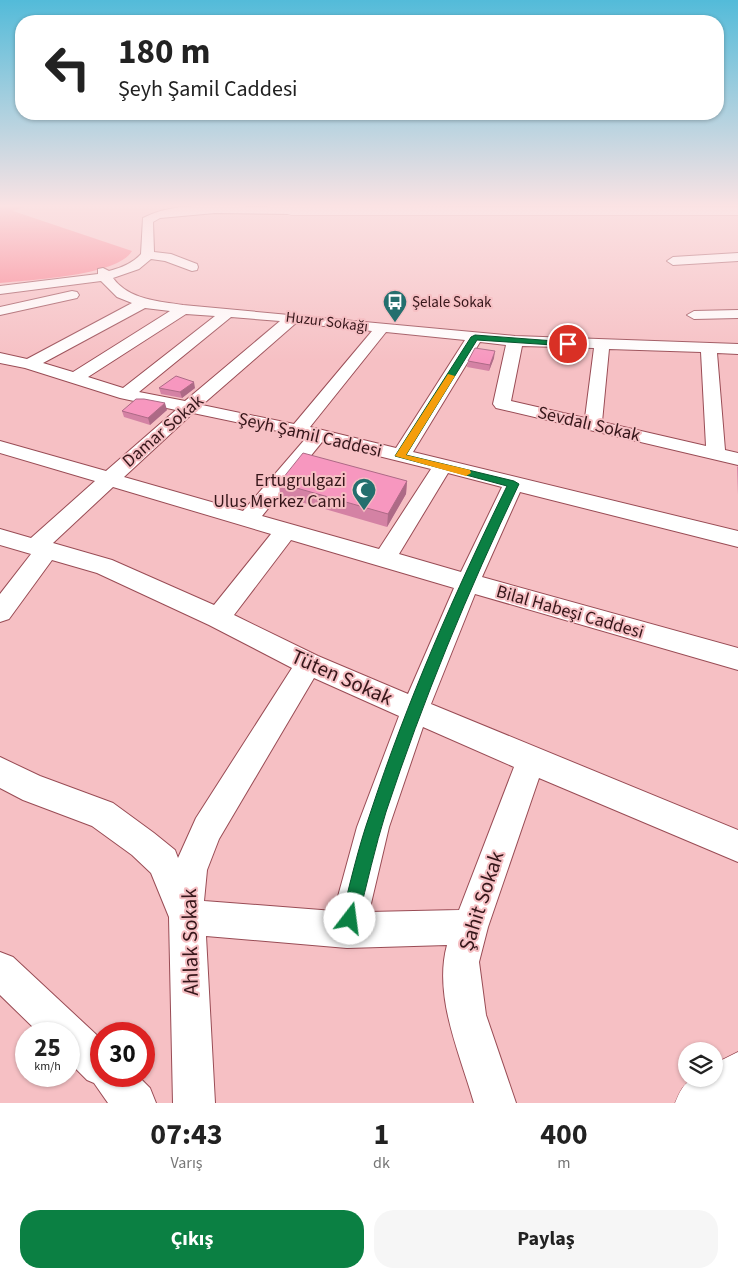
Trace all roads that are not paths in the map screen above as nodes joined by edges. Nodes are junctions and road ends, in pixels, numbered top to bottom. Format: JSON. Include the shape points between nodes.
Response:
{"nodes":[{"id":1,"x":132,"y":257,"type":"edge"},
{"id":2,"x":144,"y":257,"type":"edge"},
{"id":3,"x":164,"y":257,"type":"edge"},
{"id":4,"x":730,"y":257,"type":"edge"},
{"id":5,"x":673,"y":261,"type":"dead end"},
{"id":6,"x":192,"y":267,"type":"dead end"},
{"id":7,"x":106,"y":277,"type":"junction"},
{"id":8,"x":0,"y":286,"type":"edge"},
{"id":9,"x":0,"y":290,"type":"edge"},
{"id":10,"x":143,"y":303,"type":"junction"},
{"id":11,"x":183,"y":309,"type":"junction"},
{"id":12,"x":0,"y":311,"type":"edge"},
{"id":13,"x":226,"y":314,"type":"junction"},
{"id":14,"x":738,"y":314,"type":"edge"},
{"id":15,"x":694,"y":315,"type":"dead end"},
{"id":16,"x":293,"y":318,"type":"junction"},
{"id":17,"x":381,"y":329,"type":"junction"},
{"id":18,"x":475,"y":337,"type":"junction"},
{"id":19,"x":515,"y":342,"type":"junction"},
{"id":20,"x":602,"y":346,"type":"junction"},
{"id":21,"x":709,"y":347,"type":"junction"},
{"id":22,"x":738,"y":349,"type":"edge"},
{"id":23,"x":0,"y":358,"type":"edge"},
{"id":24,"x":29,"y":364,"type":"junction"},
{"id":25,"x":74,"y":379,"type":"junction"},
{"id":26,"x":126,"y":394,"type":"junction"},
{"id":27,"x":188,"y":408,"type":"junction"},
{"id":28,"x":593,"y":424,"type":"junction"},
{"id":29,"x":298,"y":430,"type":"junction"},
{"id":30,"x":318,"y":435,"type":"junction"},
{"id":31,"x":0,"y":447,"type":"edge"},
{"id":32,"x":716,"y":453,"type":"junction"},
{"id":33,"x":400,"y":456,"type":"junction"},
{"id":34,"x":738,"y":459,"type":"edge"},
{"id":35,"x":442,"y":466,"type":"junction"},
{"id":36,"x":108,"y":480,"type":"junction"},
{"id":37,"x":514,"y":484,"type":"junction"},
{"id":38,"x":248,"y":519,"type":"junction"},
{"id":39,"x":286,"y":531,"type":"junction"},
{"id":40,"x":0,"y":537,"type":"edge"},
{"id":41,"x":738,"y":539,"type":"edge"},
{"id":42,"x":41,"y":548,"type":"junction"},
{"id":43,"x":385,"y":558,"type":"junction"},
{"id":44,"x":466,"y":582,"type":"junction"},
{"id":45,"x":0,"y":612,"type":"edge"},
{"id":46,"x":218,"y":618,"type":"junction"},
{"id":47,"x":738,"y":659,"type":"edge"},
{"id":48,"x":309,"y":664,"type":"junction"},
{"id":49,"x":414,"y":710,"type":"junction"},
{"id":50,"x":531,"y":760,"type":"junction"},
{"id":51,"x":0,"y":772,"type":"edge"},
{"id":52,"x":738,"y":846,"type":"edge"},
{"id":53,"x":186,"y":917,"type":"junction"},
{"id":54,"x":470,"y":927,"type":"junction"},
{"id":55,"x":347,"y":930,"type":"junction"},
{"id":56,"x":0,"y":970,"type":"edge"},
{"id":57,"x":55,"y":1022,"type":"edge"},
{"id":58,"x":80,"y":1046,"type":"edge"},
{"id":59,"x":90,"y":1055,"type":"edge"},
{"id":60,"x":738,"y":1077,"type":"edge"},
{"id":61,"x":121,"y":1087,"type":"edge"},
{"id":62,"x":135,"y":1103,"type":"edge"},
{"id":63,"x":194,"y":1103,"type":"edge"},
{"id":64,"x":496,"y":1103,"type":"edge"},
{"id":65,"x":700,"y":1103,"type":"edge"}],
"edges":[{"from":1,"to":7,"type":"street"},
{"from":2,"to":7,"type":"street","via":[[133,266]]},
{"from":3,"to":6,"type":"street"},
{"from":4,"to":5,"type":"street"},
{"from":7,"to":8,"type":"street"},
{"from":7,"to":9,"type":"street"},
{"from":7,"to":10,"type":"street","name":"Huzur Sokağı","via":[[122,294]]},
{"from":7,"to":12,"type":"street","via":[[74,295]]},
{"from":10,"to":11,"type":"street","name":"Huzur Sokağı"},
{"from":10,"to":24,"type":"street"},
{"from":11,"to":13,"type":"street","name":"Huzur Sokağı"},
{"from":11,"to":25,"type":"street"},
{"from":13,"to":16,"type":"street","name":"Huzur Sokağı"},
{"from":13,"to":26,"type":"street"},
{"from":14,"to":15,"type":"street"},
{"from":16,"to":17,"type":"street","name":"Huzur Sokağı"},
{"from":16,"to":27,"type":"street","name":"Damar Sokak"},
{"from":17,"to":18,"type":"street","name":"Huzur Sokağı"},
{"from":17,"to":29,"type":"street"},
{"from":18,"to":19,"type":"street","name":"Huzur Sokağı"},
{"from":18,"to":33,"type":"street"},
{"from":19,"to":20,"type":"street","name":"Huzur Sokağı"},
{"from":19,"to":28,"type":"street","name":"Sevdalı Sokak","via":[[502,404]]},
{"from":20,"to":21,"type":"street","name":"Huzur Sokağı"},
{"from":20,"to":28,"type":"street"},
{"from":21,"to":22,"type":"street","name":"Huzur Sokağı"},
{"from":21,"to":32,"type":"street"},
{"from":23,"to":24,"type":"street","name":"Şeyh Şamil Caddesi"},
{"from":24,"to":25,"type":"street","name":"Şeyh Şamil Caddesi"},
{"from":25,"to":26,"type":"street","name":"Şeyh Şamil Caddesi"},
{"from":26,"to":27,"type":"street","name":"Şeyh Şamil Caddesi"},
{"from":27,"to":29,"type":"street","name":"Şeyh Şamil Caddesi"},
{"from":27,"to":36,"type":"street","name":"Damar Sokak"},
{"from":28,"to":32,"type":"street","name":"Sevdalı Sokak"},
{"from":29,"to":30,"type":"street","name":"Şeyh Şamil Caddesi"},
{"from":30,"to":33,"type":"street","name":"Şeyh Şamil Caddesi"},
{"from":30,"to":38,"type":"street"},
{"from":31,"to":36,"type":"street","name":"Bilal Habeşi Caddesi"},
{"from":32,"to":34,"type":"street","name":"Sevdalı Sokak"},
{"from":33,"to":35,"type":"street","name":"Şeyh Şamil Caddesi"},
{"from":35,"to":37,"type":"street","name":"Şeyh Şamil Caddesi"},
{"from":35,"to":43,"type":"street"},
{"from":36,"to":38,"type":"street","name":"Bilal Habeşi Caddesi"},
{"from":36,"to":42,"type":"street","name":"Damar Sokak"},
{"from":37,"to":41,"type":"street","name":"Şeyh Şamil Caddesi"},
{"from":37,"to":44,"type":"street"},
{"from":38,"to":39,"type":"street","name":"Bilal Habeşi Caddesi"},
{"from":39,"to":43,"type":"street","name":"Bilal Habeşi Caddesi"},
{"from":39,"to":46,"type":"street"},
{"from":40,"to":42,"type":"street","name":"Tüten Sokak"},
{"from":42,"to":45,"type":"street","name":"Damar Sokak"},
{"from":42,"to":46,"type":"street","name":"Tüten Sokak","via":[[104,566]]},
{"from":43,"to":44,"type":"street","name":"Bilal Habeşi Caddesi"},
{"from":44,"to":47,"type":"street","name":"Bilal Habeşi Caddesi"},
{"from":44,"to":49,"type":"street"},
{"from":46,"to":48,"type":"street","name":"Tüten Sokak"},
{"from":48,"to":49,"type":"street","name":"Tüten Sokak"},
{"from":48,"to":53,"type":"street","name":"Ahlak Sokak","via":[[207,829],[190,870]]},
{"from":49,"to":50,"type":"street","name":"Tüten Sokak"},
{"from":49,"to":55,"type":"street","via":[[377,815]]},
{"from":50,"to":52,"type":"street","name":"Tüten Sokak"},
{"from":50,"to":54,"type":"street","name":"Şahit Sokak"},
{"from":51,"to":53,"type":"street","via":[[34,790],[102,814],[143,844],[162,862]]},
{"from":53,"to":55,"type":"street"},
{"from":53,"to":63,"type":"street","name":"Ahlak Sokak"},
{"from":54,"to":55,"type":"street"},
{"from":54,"to":64,"type":"street","name":"Şahit Sokak","via":[[461,962],[466,1015]]},
{"from":56,"to":57,"type":"street"},
{"from":58,"to":59,"type":"street"},
{"from":60,"to":65,"type":"main road"},
{"from":61,"to":62,"type":"street"}]}
